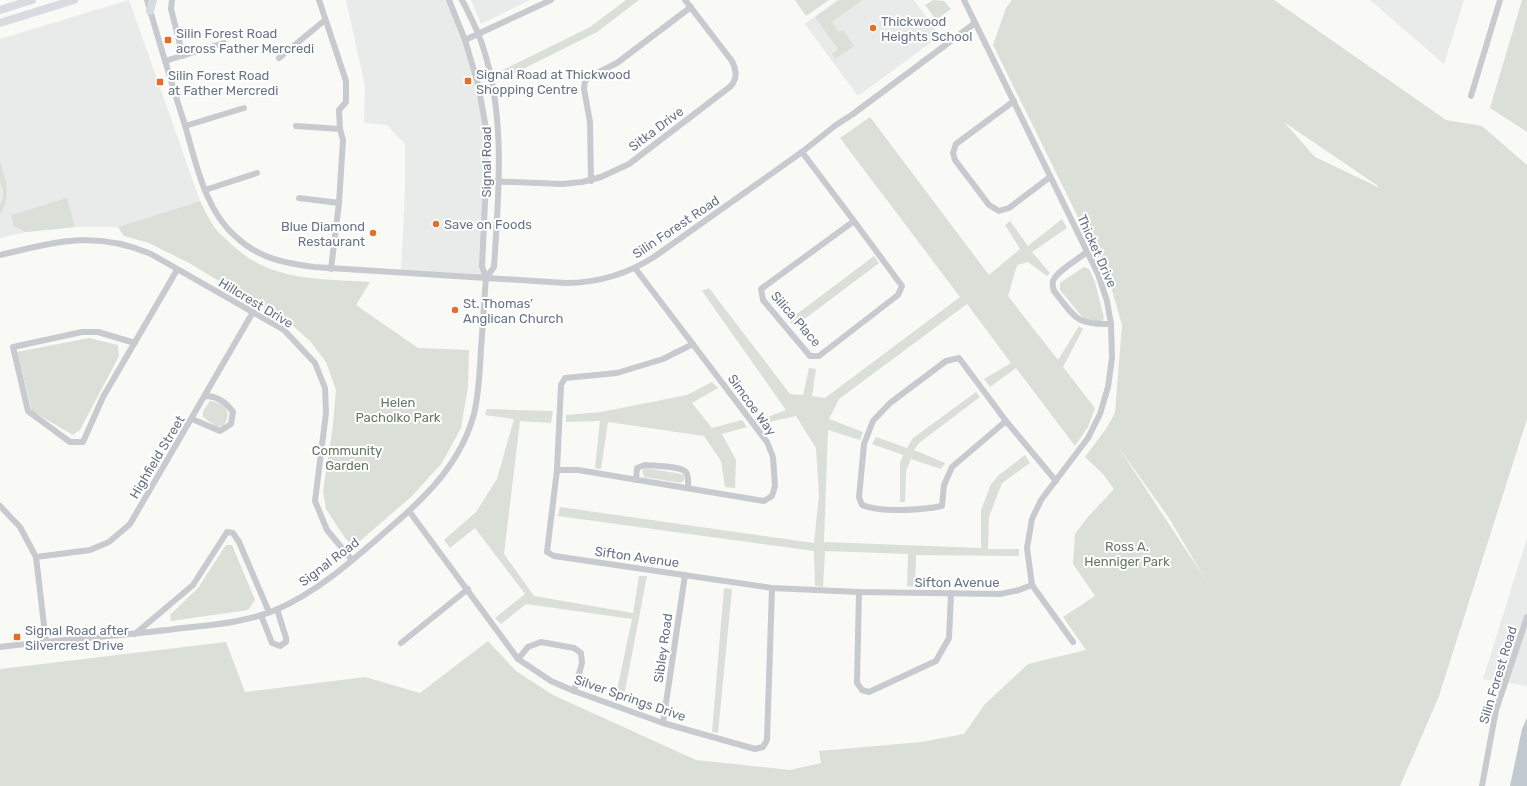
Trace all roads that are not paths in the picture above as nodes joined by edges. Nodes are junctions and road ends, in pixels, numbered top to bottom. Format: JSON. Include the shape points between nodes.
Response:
{"nodes":[{"id":1,"x":32,"y":0,"type":"edge"},
{"id":2,"x":74,"y":0,"type":"edge"},
{"id":3,"x":147,"y":0,"type":"edge"},
{"id":4,"x":153,"y":0,"type":"edge"},
{"id":5,"x":172,"y":0,"type":"edge"},
{"id":6,"x":319,"y":0,"type":"edge"},
{"id":7,"x":449,"y":0,"type":"edge"},
{"id":8,"x":462,"y":0,"type":"edge"},
{"id":9,"x":685,"y":0,"type":"edge"},
{"id":10,"x":964,"y":0,"type":"edge"},
{"id":11,"x":1500,"y":0,"type":"edge"},
{"id":12,"x":547,"y":1,"type":"edge"},
{"id":13,"x":691,"y":7,"type":"junction"},
{"id":14,"x":0,"y":10,"type":"edge"},
{"id":15,"x":150,"y":11,"type":"junction"},
{"id":16,"x":325,"y":20,"type":"junction"},
{"id":17,"x":0,"y":23,"type":"edge"},
{"id":18,"x":975,"y":23,"type":"junction"},
{"id":19,"x":478,"y":34,"type":"junction"},
{"id":20,"x":465,"y":40,"type":"junction"},
{"id":21,"x":224,"y":43,"type":"dead end"},
{"id":22,"x":183,"y":56,"type":"junction"},
{"id":23,"x":279,"y":58,"type":"dead end"},
{"id":24,"x":165,"y":61,"type":"junction"},
{"id":25,"x":1471,"y":96,"type":"dead end"},
{"id":26,"x":1014,"y":101,"type":"junction"},
{"id":27,"x":244,"y":108,"type":"dead end"},
{"id":28,"x":185,"y":126,"type":"junction"},
{"id":29,"x":296,"y":126,"type":"dead end"},
{"id":30,"x":340,"y":129,"type":"junction"},
{"id":31,"x":802,"y":152,"type":"junction"},
{"id":32,"x":257,"y":173,"type":"dead end"},
{"id":33,"x":1050,"y":177,"type":"junction"},
{"id":34,"x":486,"y":181,"type":"junction"},
{"id":35,"x":498,"y":181,"type":"junction"},
{"id":36,"x":591,"y":181,"type":"junction"},
{"id":37,"x":205,"y":190,"type":"junction"},
{"id":38,"x":299,"y":198,"type":"dead end"},
{"id":39,"x":338,"y":203,"type":"junction"},
{"id":40,"x":854,"y":221,"type":"junction"},
{"id":41,"x":1087,"y":252,"type":"junction"},
{"id":42,"x":0,"y":255,"type":"edge"},
{"id":43,"x":635,"y":268,"type":"junction"},
{"id":44,"x":331,"y":269,"type":"junction"},
{"id":45,"x":177,"y":270,"type":"junction"},
{"id":46,"x":486,"y":278,"type":"junction"},
{"id":47,"x":253,"y":312,"type":"junction"},
{"id":48,"x":1111,"y":324,"type":"junction"},
{"id":49,"x":135,"y":343,"type":"junction"},
{"id":50,"x":693,"y":344,"type":"junction"},
{"id":51,"x":205,"y":396,"type":"junction"},
{"id":52,"x":192,"y":419,"type":"junction"},
{"id":53,"x":1006,"y":420,"type":"junction"},
{"id":54,"x":557,"y":470,"type":"junction"},
{"id":55,"x":636,"y":480,"type":"junction"},
{"id":56,"x":1056,"y":481,"type":"junction"},
{"id":57,"x":688,"y":488,"type":"junction"},
{"id":58,"x":0,"y":506,"type":"edge"},
{"id":59,"x":409,"y":511,"type":"junction"},
{"id":60,"x":36,"y":557,"type":"junction"},
{"id":61,"x":352,"y":560,"type":"junction"},
{"id":62,"x":685,"y":575,"type":"junction"},
{"id":63,"x":1032,"y":585,"type":"junction"},
{"id":64,"x":772,"y":588,"type":"junction"},
{"id":65,"x":468,"y":589,"type":"junction"},
{"id":66,"x":859,"y":592,"type":"junction"},
{"id":67,"x":951,"y":593,"type":"junction"},
{"id":68,"x":277,"y":609,"type":"junction"},
{"id":69,"x":269,"y":612,"type":"junction"},
{"id":70,"x":261,"y":615,"type":"junction"},
{"id":71,"x":1527,"y":617,"type":"edge"},
{"id":72,"x":135,"y":634,"type":"junction"},
{"id":73,"x":46,"y":642,"type":"junction"},
{"id":74,"x":1073,"y":642,"type":"dead end"},
{"id":75,"x":401,"y":643,"type":"dead end"},
{"id":76,"x":0,"y":647,"type":"edge"},
{"id":77,"x":518,"y":658,"type":"junction"},
{"id":78,"x":574,"y":691,"type":"junction"},
{"id":79,"x":663,"y":723,"type":"junction"},
{"id":80,"x":1482,"y":786,"type":"edge"}],
"edges":[{"from":1,"to":14,"type":"main road"},
{"from":2,"to":17,"type":"main road"},
{"from":3,"to":15,"type":"street","name":"Silin Forest Road"},
{"from":4,"to":15,"type":"main road"},
{"from":5,"to":22,"type":"street","via":[[171,9]]},
{"from":6,"to":16,"type":"street"},
{"from":7,"to":20,"type":"street","name":"Signal Road"},
{"from":8,"to":19,"type":"street","name":"Signal Road"},
{"from":9,"to":13,"type":"street","name":"Sitka Drive"},
{"from":10,"to":18,"type":"street","name":"Thicket Drive"},
{"from":11,"to":25,"type":"street"},
{"from":12,"to":19,"type":"street"},
{"from":13,"to":36,"type":"street","via":[[617,63],[585,81],[590,122]]},
{"from":13,"to":36,"type":"street","name":"Sitka Drive","via":[[732,61],[736,71],[735,82],[629,164]]},
{"from":15,"to":24,"type":"street","name":"Silin Forest Road"},
{"from":16,"to":23,"type":"street"},
{"from":16,"to":30,"type":"street","via":[[346,81],[346,102],[339,110]]},
{"from":18,"to":26,"type":"street","name":"Thicket Drive"},
{"from":18,"to":31,"type":"street","name":"Silin Forest Road"},
{"from":19,"to":20,"type":"street"},
{"from":19,"to":35,"type":"street","name":"Signal Road","via":[[487,65],[497,120]]},
{"from":20,"to":34,"type":"street","name":"Signal Road","via":[[478,84],[486,128]]},
{"from":21,"to":22,"type":"street"},
{"from":22,"to":24,"type":"street"},
{"from":24,"to":28,"type":"street","name":"Silin Forest Road"},
{"from":26,"to":33,"type":"street","name":"Thicket Drive"},
{"from":26,"to":33,"type":"street","via":[[956,144],[953,153],[955,160],[992,208],[999,211],[1009,208]]},
{"from":27,"to":28,"type":"street"},
{"from":28,"to":37,"type":"street","name":"Silin Forest Road"},
{"from":29,"to":30,"type":"street"},
{"from":30,"to":39,"type":"street","via":[[343,140]]},
{"from":31,"to":40,"type":"street","name":"Silica Place"},
{"from":31,"to":43,"type":"street","name":"Silin Forest Road"},
{"from":32,"to":37,"type":"street"},
{"from":33,"to":41,"type":"street","name":"Thicket Drive"},
{"from":34,"to":35,"type":"street","name":"Sitka Drive"},
{"from":34,"to":46,"type":"street","name":"Signal Road","via":[[482,266]]},
{"from":35,"to":36,"type":"street","name":"Sitka Drive","via":[[562,184]]},
{"from":35,"to":46,"type":"street","name":"Signal Road","via":[[494,267]]},
{"from":37,"to":44,"type":"street","name":"Silin Forest Road","via":[[228,230],[258,254],[278,262]]},
{"from":38,"to":39,"type":"street"},
{"from":39,"to":44,"type":"street"},
{"from":40,"to":40,"type":"street","name":"Silica Place","via":[[761,289],[763,300],[810,356],[818,356],[898,294],[902,286]]},
{"from":41,"to":48,"type":"street","name":"Thicket Drive","via":[[1104,292]]},
{"from":41,"to":48,"type":"street","via":[[1056,277],[1052,283],[1054,291],[1076,318],[1091,324]]},
{"from":42,"to":45,"type":"street","name":"Hillcrest Drive","via":[[65,241],[108,241],[152,254]]},
{"from":43,"to":46,"type":"street","name":"Silin Forest Road","via":[[602,279],[577,283]]},
{"from":43,"to":50,"type":"street","name":"Simcoe Way"},
{"from":44,"to":46,"type":"street","name":"Silin Forest Road"},
{"from":45,"to":47,"type":"street","name":"Hillcrest Drive"},
{"from":45,"to":49,"type":"street"},
{"from":46,"to":59,"type":"street","name":"Signal Road","via":[[480,374],[472,421],[462,446],[447,471]]},
{"from":47,"to":51,"type":"street","name":"Highfield Street"},
{"from":47,"to":61,"type":"street","name":"Hillcrest Drive","via":[[284,330],[315,363],[325,388],[326,413],[315,500],[327,530]]},
{"from":48,"to":56,"type":"street","name":"Thicket Drive","via":[[1112,358],[1100,414],[1083,446]]},
{"from":49,"to":49,"type":"street","via":[[98,332],[82,332],[13,347],[28,412],[70,442],[83,442],[103,397]]},
{"from":50,"to":54,"type":"street","name":"Sifton Avenue","via":[[663,359],[617,373],[565,378],[561,385]]},
{"from":50,"to":57,"type":"street","name":"Simcoe Way","via":[[767,442],[773,457],[775,486],[772,496],[764,500]]},
{"from":51,"to":52,"type":"street","name":"Highfield Street"},
{"from":51,"to":52,"type":"street","via":[[214,396],[229,406],[233,412],[232,424],[220,431]]},
{"from":52,"to":60,"type":"street","name":"Highfield Street","via":[[130,524],[110,542],[90,550]]},
{"from":53,"to":53,"type":"street","via":[[959,358],[946,361],[890,403],[873,421],[864,444],[859,497],[862,505],[870,508],[924,510],[942,506],[944,485],[952,467]]},
{"from":53,"to":56,"type":"street"},
{"from":54,"to":55,"type":"street","name":"Simcoe Way","via":[[578,470]]},
{"from":54,"to":62,"type":"street","name":"Sifton Avenue","via":[[547,552],[554,556]]},
{"from":55,"to":57,"type":"street","name":"Simcoe Way"},
{"from":55,"to":57,"type":"street","via":[[637,468],[641,466],[680,468],[688,477]]},
{"from":56,"to":63,"type":"street","name":"Thicket Drive","via":[[1041,500],[1032,519],[1027,548]]},
{"from":58,"to":60,"type":"street","via":[[20,527]]},
{"from":59,"to":61,"type":"street","name":"Signal Road"},
{"from":59,"to":65,"type":"street","name":"Silver Springs Drive"},
{"from":60,"to":73,"type":"street"},
{"from":61,"to":68,"type":"street","name":"Signal Road","via":[[322,584]]},
{"from":62,"to":64,"type":"street","name":"Sifton Avenue"},
{"from":62,"to":79,"type":"street","name":"Sibley Road"},
{"from":63,"to":67,"type":"street","name":"Sifton Avenue","via":[[1000,594]]},
{"from":63,"to":74,"type":"street","name":"Thicket Drive"},
{"from":64,"to":66,"type":"street","name":"Sifton Avenue"},
{"from":64,"to":79,"type":"street","name":"Silver Springs Drive","via":[[768,740],[763,747],[755,749]]},
{"from":65,"to":75,"type":"street"},
{"from":65,"to":77,"type":"street","name":"Silver Springs Drive"},
{"from":66,"to":67,"type":"street","name":"Sifton Avenue"},
{"from":66,"to":67,"type":"street","via":[[857,683],[862,690],[869,692],[936,661],[949,638]]},
{"from":68,"to":69,"type":"street","name":"Signal Road"},
{"from":68,"to":70,"type":"street","via":[[286,638],[286,642],[280,646],[272,643]]},
{"from":69,"to":70,"type":"street","name":"Signal Road"},
{"from":69,"to":72,"type":"street","via":[[239,542],[233,533],[228,532],[193,585]]},
{"from":70,"to":72,"type":"street","name":"Signal Road","via":[[222,624]]},
{"from":71,"to":80,"type":"street","name":"Silin Forest Road","via":[[1496,710]]},
{"from":72,"to":73,"type":"street","name":"Signal Road"},
{"from":73,"to":76,"type":"street","name":"Signal Road"},
{"from":77,"to":78,"type":"street","name":"Silver Springs Drive","via":[[551,681]]},
{"from":77,"to":78,"type":"street","via":[[528,647],[541,642],[574,648],[580,653],[582,663]]},
{"from":78,"to":79,"type":"street","name":"Silver Springs Drive"}]}
